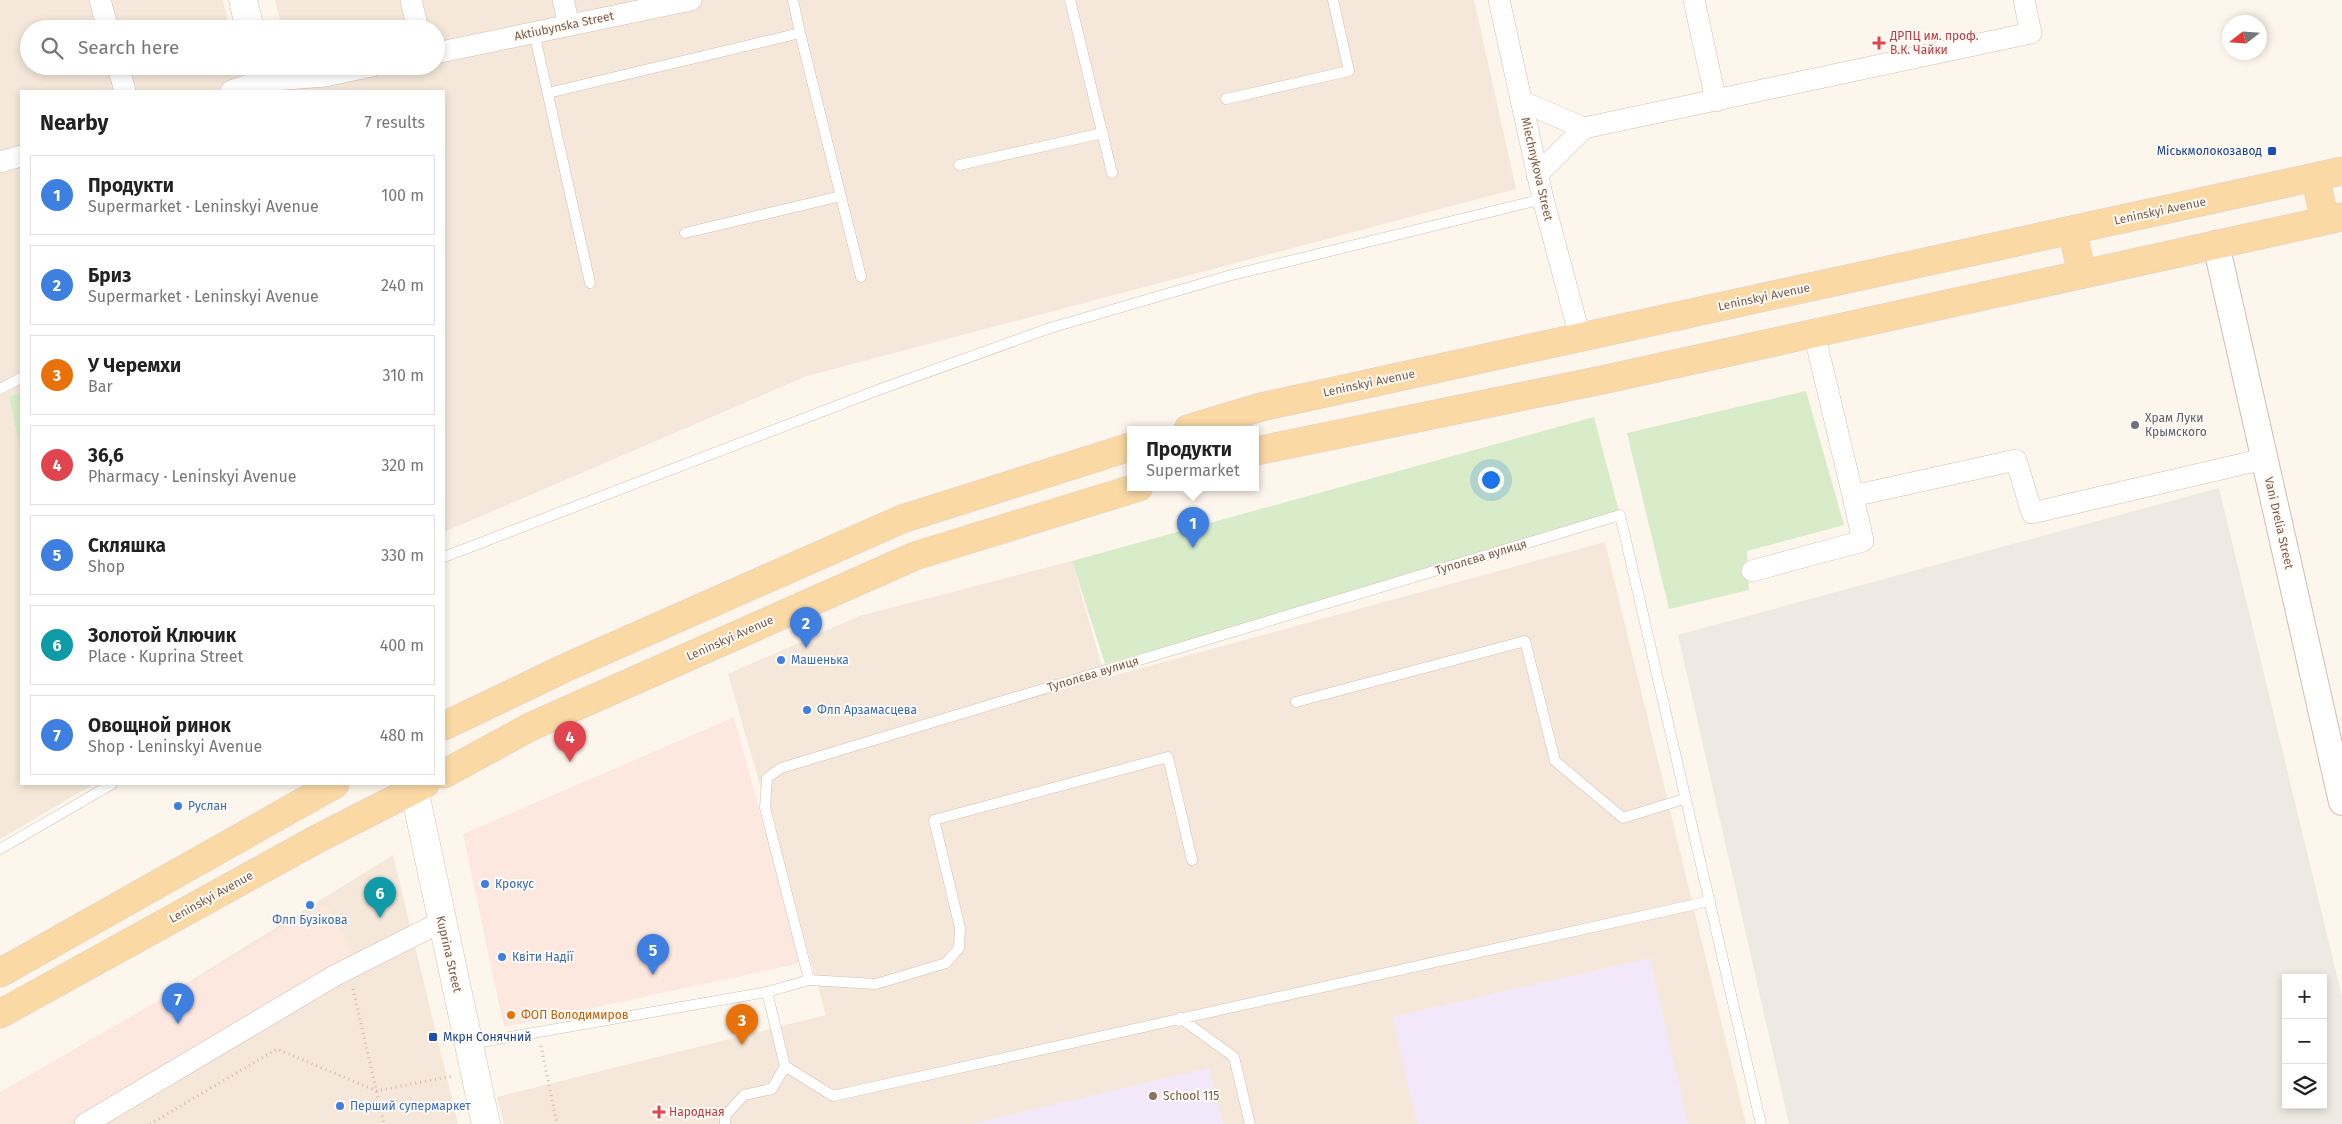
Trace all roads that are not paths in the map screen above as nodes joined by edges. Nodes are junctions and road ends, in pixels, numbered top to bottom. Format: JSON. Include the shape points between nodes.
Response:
{"nodes":[{"id":1,"x":100,"y":0,"type":"edge"},
{"id":2,"x":244,"y":0,"type":"edge"},
{"id":3,"x":412,"y":0,"type":"edge"},
{"id":4,"x":563,"y":0,"type":"edge"},
{"id":5,"x":691,"y":0,"type":"edge"},
{"id":6,"x":793,"y":0,"type":"edge"},
{"id":7,"x":1070,"y":0,"type":"edge"},
{"id":8,"x":1333,"y":0,"type":"edge"},
{"id":9,"x":1499,"y":0,"type":"edge"},
{"id":10,"x":1694,"y":0,"type":"edge"},
{"id":11,"x":2024,"y":0,"type":"edge"},
{"id":12,"x":106,"y":20,"type":"edge"},
{"id":13,"x":248,"y":20,"type":"edge"},
{"id":14,"x":416,"y":20,"type":"edge"},
{"id":15,"x":569,"y":24,"type":"junction"},
{"id":16,"x":534,"y":32,"type":"junction"},
{"id":17,"x":800,"y":33,"type":"junction"},
{"id":18,"x":445,"y":51,"type":"edge"},
{"id":19,"x":121,"y":75,"type":"edge"},
{"id":20,"x":330,"y":75,"type":"edge"},
{"id":21,"x":261,"y":79,"type":"edge"},
{"id":22,"x":125,"y":90,"type":"edge"},
{"id":23,"x":234,"y":90,"type":"edge"},
{"id":24,"x":548,"y":93,"type":"junction"},
{"id":25,"x":1226,"y":99,"type":"dead end"},
{"id":26,"x":1521,"y":101,"type":"junction"},
{"id":27,"x":1716,"y":101,"type":"junction"},
{"id":28,"x":1584,"y":128,"type":"junction"},
{"id":29,"x":1103,"y":133,"type":"junction"},
{"id":30,"x":20,"y":156,"type":"edge"},
{"id":31,"x":0,"y":162,"type":"edge"},
{"id":32,"x":959,"y":165,"type":"dead end"},
{"id":33,"x":2342,"y":171,"type":"edge"},
{"id":34,"x":1112,"y":173,"type":"dead end"},
{"id":35,"x":1538,"y":175,"type":"junction"},
{"id":36,"x":2315,"y":177,"type":"junction"},
{"id":37,"x":841,"y":196,"type":"junction"},
{"id":38,"x":1543,"y":200,"type":"junction"},
{"id":39,"x":2333,"y":218,"type":"edge"},
{"id":40,"x":2072,"y":230,"type":"junction"},
{"id":41,"x":685,"y":233,"type":"dead end"},
{"id":42,"x":2216,"y":244,"type":"junction"},
{"id":43,"x":2082,"y":274,"type":"junction"},
{"id":44,"x":861,"y":277,"type":"dead end"},
{"id":45,"x":590,"y":283,"type":"dead end"},
{"id":46,"x":1814,"y":333,"type":"junction"},
{"id":47,"x":1580,"y":337,"type":"junction"},
{"id":48,"x":20,"y":379,"type":"edge"},
{"id":49,"x":0,"y":390,"type":"edge"},
{"id":50,"x":1198,"y":426,"type":"edge"},
{"id":51,"x":1127,"y":448,"type":"edge"},
{"id":52,"x":1259,"y":450,"type":"edge"},
{"id":53,"x":2264,"y":459,"type":"junction"},
{"id":54,"x":1127,"y":491,"type":"edge"},
{"id":55,"x":1853,"y":496,"type":"junction"},
{"id":56,"x":445,"y":557,"type":"edge"},
{"id":57,"x":1752,"y":572,"type":"dead end"},
{"id":58,"x":1296,"y":702,"type":"dead end"},
{"id":59,"x":445,"y":726,"type":"edge"},
{"id":60,"x":445,"y":773,"type":"edge"},
{"id":61,"x":110,"y":785,"type":"edge"},
{"id":62,"x":333,"y":785,"type":"edge"},
{"id":63,"x":417,"y":786,"type":"edge"},
{"id":64,"x":1684,"y":798,"type":"junction"},
{"id":65,"x":2342,"y":802,"type":"edge"},
{"id":66,"x":0,"y":849,"type":"edge"},
{"id":67,"x":1192,"y":860,"type":"dead end"},
{"id":68,"x":1710,"y":900,"type":"junction"},
{"id":69,"x":441,"y":922,"type":"junction"},
{"id":70,"x":0,"y":973,"type":"edge"},
{"id":71,"x":809,"y":980,"type":"junction"},
{"id":72,"x":767,"y":992,"type":"junction"},
{"id":73,"x":0,"y":1014,"type":"edge"},
{"id":74,"x":1180,"y":1018,"type":"junction"},
{"id":75,"x":470,"y":1044,"type":"junction"},
{"id":76,"x":785,"y":1066,"type":"junction"},
{"id":77,"x":84,"y":1124,"type":"edge"},
{"id":78,"x":486,"y":1124,"type":"edge"},
{"id":79,"x":725,"y":1124,"type":"edge"},
{"id":80,"x":1250,"y":1124,"type":"edge"},
{"id":81,"x":1762,"y":1124,"type":"edge"}],
"edges":[{"from":1,"to":12,"type":"street"},
{"from":2,"to":13,"type":"main road"},
{"from":3,"to":14,"type":"street"},
{"from":4,"to":15,"type":"street"},
{"from":5,"to":15,"type":"street","name":"Aktiubynska Street"},
{"from":6,"to":17,"type":"lane"},
{"from":7,"to":29,"type":"lane"},
{"from":8,"to":25,"type":"lane","via":[[1349,71]]},
{"from":9,"to":26,"type":"street","name":"Miechnykova Street"},
{"from":10,"to":27,"type":"street"},
{"from":11,"to":27,"type":"street","via":[[2031,33]]},
{"from":15,"to":16,"type":"street","name":"Aktiubynska Street"},
{"from":16,"to":18,"type":"street","name":"Aktiubynska Street"},
{"from":16,"to":24,"type":"lane"},
{"from":17,"to":24,"type":"lane"},
{"from":17,"to":37,"type":"lane"},
{"from":19,"to":22,"type":"street"},
{"from":20,"to":21,"type":"street"},
{"from":21,"to":23,"type":"street"},
{"from":24,"to":45,"type":"lane"},
{"from":26,"to":28,"type":"street"},
{"from":26,"to":35,"type":"street","name":"Miechnykova Street"},
{"from":27,"to":28,"type":"street"},
{"from":28,"to":35,"type":"street"},
{"from":29,"to":32,"type":"lane"},
{"from":29,"to":34,"type":"lane"},
{"from":30,"to":31,"type":"street"},
{"from":33,"to":36,"type":"main road","name":"Leninskyi Avenue"},
{"from":35,"to":38,"type":"street","name":"Miechnykova Street"},
{"from":36,"to":39,"type":"main road"},
{"from":36,"to":40,"type":"main road","name":"Leninskyi Avenue"},
{"from":37,"to":41,"type":"lane"},
{"from":37,"to":44,"type":"lane"},
{"from":38,"to":47,"type":"street","name":"Miechnykova Street"},
{"from":38,"to":56,"type":"lane","via":[[1228,276],[1050,328],[878,390]]},
{"from":39,"to":42,"type":"main road"},
{"from":40,"to":43,"type":"main road"},
{"from":40,"to":47,"type":"main road","name":"Leninskyi Avenue"},
{"from":42,"to":43,"type":"main road"},
{"from":42,"to":53,"type":"street","name":"Vani Drelia Street"},
{"from":43,"to":46,"type":"main road"},
{"from":46,"to":52,"type":"main road"},
{"from":46,"to":55,"type":"street"},
{"from":47,"to":50,"type":"main road","name":"Leninskyi Avenue","via":[[1261,406]]},
{"from":48,"to":49,"type":"lane"},
{"from":51,"to":59,"type":"main road","via":[[902,519],[567,667]]},
{"from":53,"to":55,"type":"street","via":[[2032,513],[2016,460]]},
{"from":53,"to":65,"type":"street","name":"Vani Drelia Street"},
{"from":54,"to":60,"type":"main road","name":"Leninskyi Avenue","via":[[915,556],[532,726]]},
{"from":55,"to":57,"type":"street","via":[[1863,541]]},
{"from":58,"to":64,"type":"lane","via":[[1525,641],[1555,761],[1623,818]]},
{"from":61,"to":66,"type":"lane"},
{"from":62,"to":70,"type":"main road"},
{"from":63,"to":69,"type":"main road","name":"Kuprina Street"},
{"from":63,"to":73,"type":"main road","name":"Leninskyi Avenue"},
{"from":64,"to":68,"type":"lane"},
{"from":64,"to":71,"type":"lane","name":"Туполєва вулиця","via":[[1620,515],[780,768],[767,778],[765,808]]},
{"from":67,"to":71,"type":"lane","via":[[1168,757],[934,820],[960,928],[959,948],[946,963],[876,984]]},
{"from":68,"to":74,"type":"lane"},
{"from":68,"to":81,"type":"lane"},
{"from":69,"to":75,"type":"main road","name":"Kuprina Street"},
{"from":69,"to":77,"type":"street","via":[[348,969]]},
{"from":71,"to":72,"type":"lane"},
{"from":72,"to":75,"type":"lane"},
{"from":72,"to":76,"type":"lane"},
{"from":74,"to":76,"type":"lane","via":[[833,1096]]},
{"from":74,"to":80,"type":"lane","via":[[1234,1057]]},
{"from":75,"to":78,"type":"main road","name":"Kuprina Street"},
{"from":76,"to":79,"type":"lane","via":[[772,1089],[744,1095],[724,1116]]}]}
